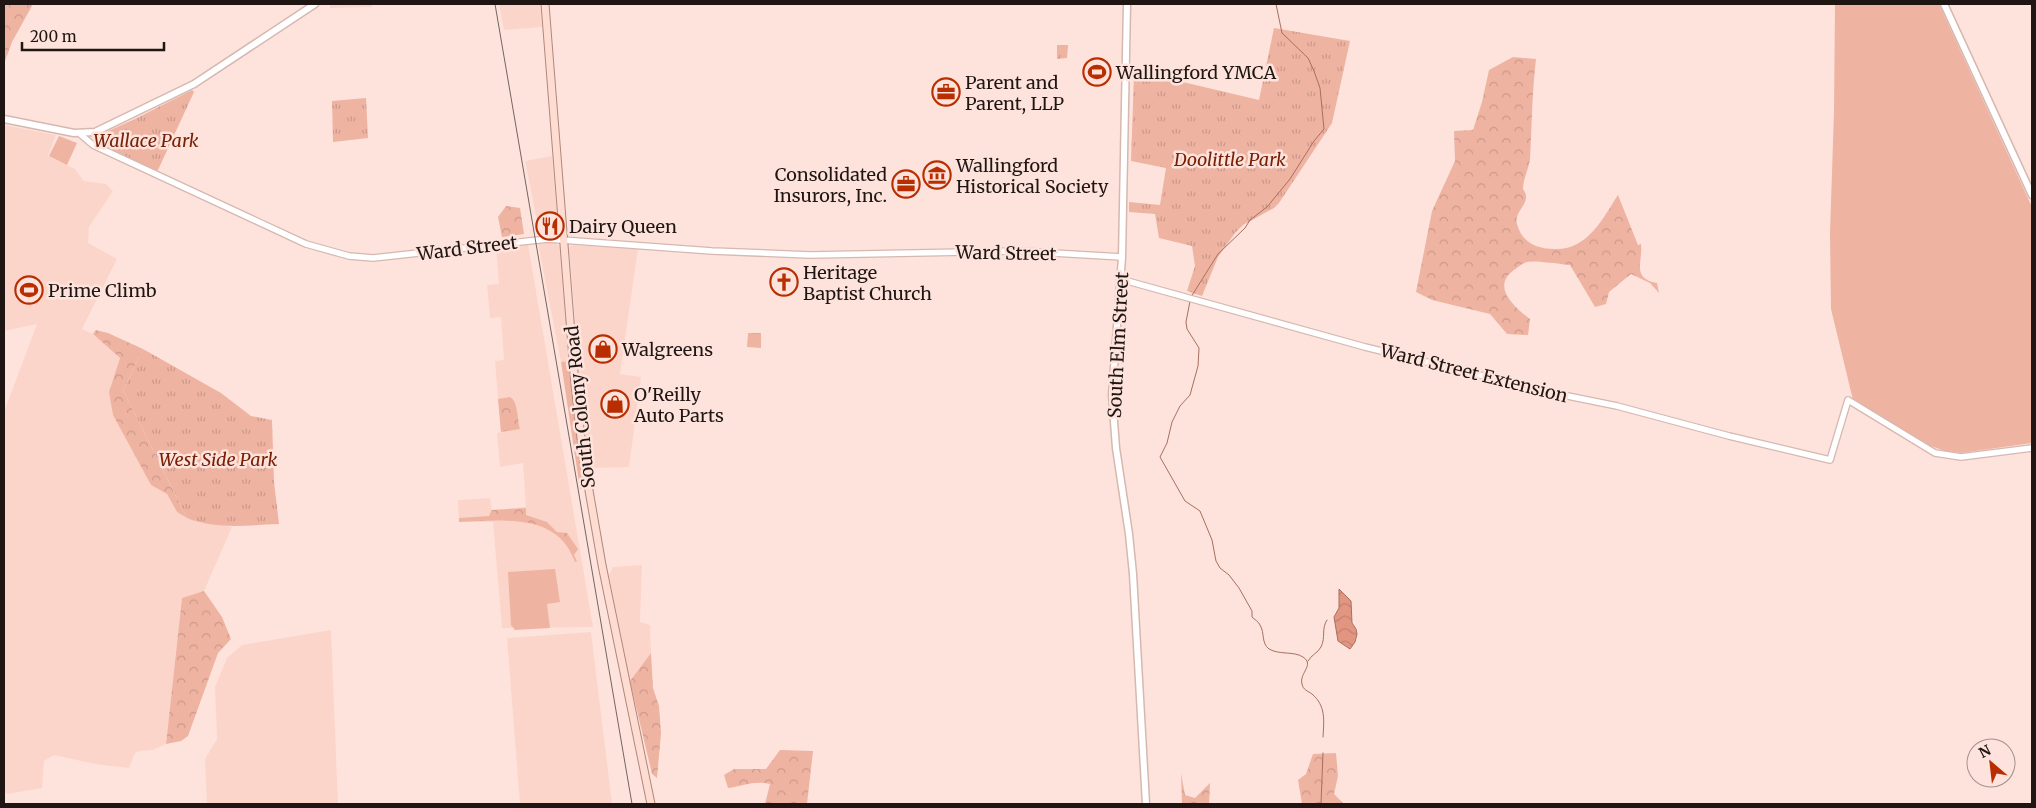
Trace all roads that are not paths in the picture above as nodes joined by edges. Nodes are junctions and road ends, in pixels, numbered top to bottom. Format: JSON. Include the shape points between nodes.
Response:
{"nodes":[{"id":1,"x":315,"y":4,"type":"edge"},
{"id":2,"x":545,"y":4,"type":"edge"},
{"id":3,"x":1127,"y":4,"type":"edge"},
{"id":4,"x":1944,"y":4,"type":"edge"},
{"id":5,"x":4,"y":119,"type":"edge"},
{"id":6,"x":80,"y":134,"type":"junction"},
{"id":7,"x":2032,"y":195,"type":"edge"},
{"id":8,"x":565,"y":240,"type":"junction"},
{"id":9,"x":1122,"y":257,"type":"junction"},
{"id":10,"x":1120,"y":279,"type":"junction"},
{"id":11,"x":2032,"y":448,"type":"edge"},
{"id":12,"x":651,"y":804,"type":"edge"},
{"id":13,"x":1146,"y":804,"type":"edge"}],
"edges":[{"from":1,"to":6,"type":"main road","via":[[194,84],[95,132]]},
{"from":2,"to":8,"type":"main road","name":"South Colony Road"},
{"from":3,"to":9,"type":"main road","name":"South Elm Street"},
{"from":4,"to":7,"type":"main road"},
{"from":5,"to":6,"type":"main road"},
{"from":6,"to":8,"type":"street","name":"Ward Street","via":[[93,145],[306,244],[349,256],[373,258],[536,239]]},
{"from":8,"to":9,"type":"street","name":"Ward Street","via":[[810,255],[1019,251]]},
{"from":8,"to":12,"type":"main road","name":"South Colony Road","via":[[585,472]]},
{"from":9,"to":10,"type":"main road","name":"South Elm Street"},
{"from":10,"to":11,"type":"street","name":"Ward Street Extension","via":[[1365,347],[1830,460],[1848,400],[1935,453],[1961,457]]},
{"from":10,"to":13,"type":"main road","name":"South Elm Street","via":[[1112,408],[1132,565]]}]}
